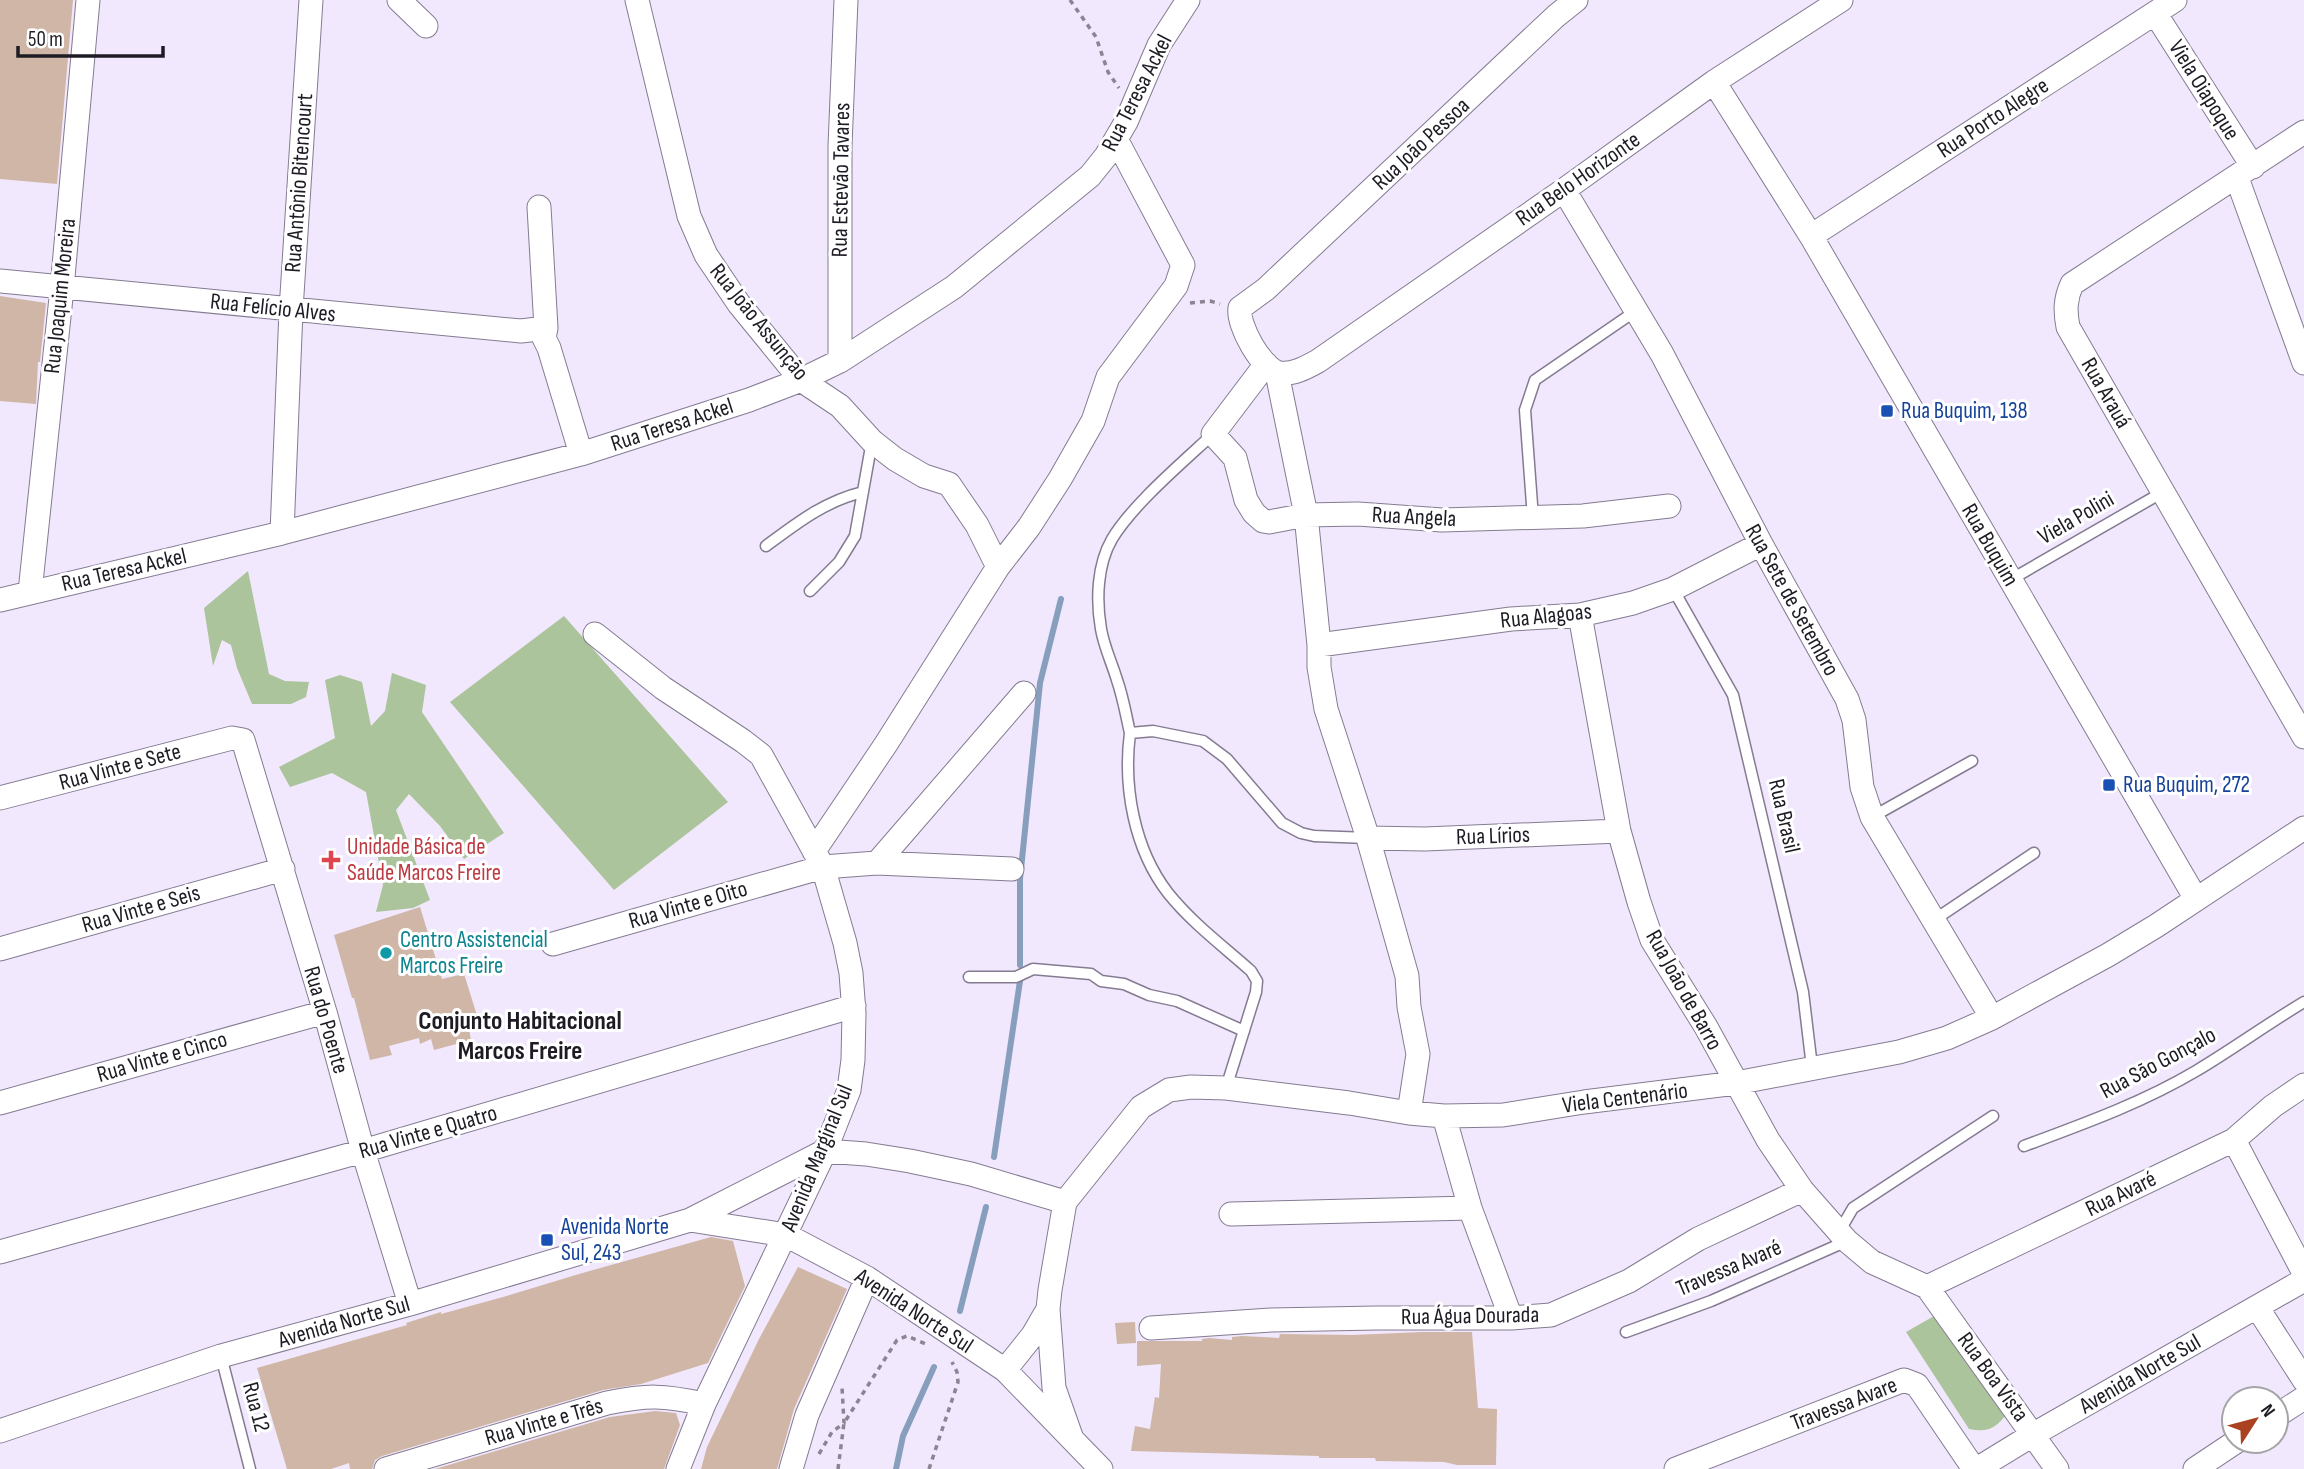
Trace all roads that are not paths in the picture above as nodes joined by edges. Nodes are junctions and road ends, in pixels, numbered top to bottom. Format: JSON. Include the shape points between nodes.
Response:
{"nodes":[{"id":1,"x":88,"y":0,"type":"edge"},
{"id":2,"x":311,"y":0,"type":"edge"},
{"id":3,"x":399,"y":0,"type":"edge"},
{"id":4,"x":637,"y":0,"type":"edge"},
{"id":5,"x":846,"y":0,"type":"edge"},
{"id":6,"x":1188,"y":0,"type":"edge"},
{"id":7,"x":1576,"y":0,"type":"edge"},
{"id":8,"x":1841,"y":0,"type":"edge"},
{"id":9,"x":2162,"y":5,"type":"edge"},
{"id":10,"x":426,"y":26,"type":"dead end"},
{"id":11,"x":1714,"y":82,"type":"junction"},
{"id":12,"x":2304,"y":132,"type":"edge"},
{"id":13,"x":1116,"y":139,"type":"junction"},
{"id":14,"x":2245,"y":173,"type":"junction"},
{"id":15,"x":1564,"y":190,"type":"junction"},
{"id":16,"x":539,"y":207,"type":"dead end"},
{"id":17,"x":1811,"y":236,"type":"junction"},
{"id":18,"x":0,"y":281,"type":"edge"},
{"id":19,"x":62,"y":288,"type":"junction"},
{"id":20,"x":291,"y":310,"type":"junction"},
{"id":21,"x":1637,"y":310,"type":"junction"},
{"id":22,"x":546,"y":328,"type":"junction"},
{"id":23,"x":840,"y":361,"type":"junction"},
{"id":24,"x":2304,"y":363,"type":"edge"},
{"id":25,"x":1272,"y":368,"type":"junction"},
{"id":26,"x":801,"y":380,"type":"junction"},
{"id":27,"x":1213,"y":434,"type":"junction"},
{"id":28,"x":872,"y":441,"type":"junction"},
{"id":29,"x":581,"y":454,"type":"junction"},
{"id":30,"x":863,"y":492,"type":"junction"},
{"id":31,"x":2163,"y":492,"type":"junction"},
{"id":32,"x":1669,"y":506,"type":"dead end"},
{"id":33,"x":1306,"y":515,"type":"junction"},
{"id":34,"x":1533,"y":518,"type":"junction"},
{"id":35,"x":282,"y":533,"type":"junction"},
{"id":36,"x":1761,"y":544,"type":"junction"},
{"id":37,"x":766,"y":546,"type":"dead end"},
{"id":38,"x":998,"y":567,"type":"junction"},
{"id":39,"x":2010,"y":580,"type":"junction"},
{"id":40,"x":1673,"y":589,"type":"junction"},
{"id":41,"x":810,"y":591,"type":"dead end"},
{"id":42,"x":30,"y":592,"type":"junction"},
{"id":43,"x":0,"y":600,"type":"edge"},
{"id":44,"x":1580,"y":615,"type":"junction"},
{"id":45,"x":595,"y":634,"type":"dead end"},
{"id":46,"x":1319,"y":645,"type":"junction"},
{"id":47,"x":1024,"y":693,"type":"dead end"},
{"id":48,"x":1130,"y":733,"type":"junction"},
{"id":49,"x":2304,"y":737,"type":"edge"},
{"id":50,"x":240,"y":738,"type":"joint"},
{"id":51,"x":1972,"y":761,"type":"dead end"},
{"id":52,"x":0,"y":798,"type":"edge"},
{"id":53,"x":1872,"y":817,"type":"junction"},
{"id":54,"x":2304,"y":828,"type":"edge"},
{"id":55,"x":1619,"y":831,"type":"junction"},
{"id":56,"x":1368,"y":838,"type":"junction"},
{"id":57,"x":2034,"y":853,"type":"dead end"},
{"id":58,"x":818,"y":860,"type":"junction"},
{"id":59,"x":877,"y":863,"type":"junction"},
{"id":60,"x":283,"y":869,"type":"junction"},
{"id":61,"x":1012,"y":869,"type":"dead end"},
{"id":62,"x":2196,"y":899,"type":"junction"},
{"id":63,"x":1934,"y":920,"type":"junction"},
{"id":64,"x":553,"y":944,"type":"dead end"},
{"id":65,"x":0,"y":949,"type":"edge"},
{"id":66,"x":969,"y":977,"type":"dead end"},
{"id":67,"x":2304,"y":1002,"type":"edge"},
{"id":68,"x":854,"y":1006,"type":"junction"},
{"id":69,"x":325,"y":1012,"type":"junction"},
{"id":70,"x":1992,"y":1018,"type":"junction"},
{"id":71,"x":1244,"y":1031,"type":"junction"},
{"id":72,"x":1812,"y":1067,"type":"junction"},
{"id":73,"x":1736,"y":1083,"type":"junction"},
{"id":74,"x":2304,"y":1085,"type":"edge"},
{"id":75,"x":1226,"y":1088,"type":"junction"},
{"id":76,"x":0,"y":1102,"type":"edge"},
{"id":77,"x":1409,"y":1113,"type":"junction"},
{"id":78,"x":1444,"y":1116,"type":"junction"},
{"id":79,"x":1993,"y":1116,"type":"dead end"},
{"id":80,"x":2234,"y":1140,"type":"junction"},
{"id":81,"x":2024,"y":1146,"type":"dead end"},
{"id":82,"x":363,"y":1152,"type":"junction"},
{"id":83,"x":825,"y":1152,"type":"junction"},
{"id":84,"x":1802,"y":1190,"type":"junction"},
{"id":85,"x":1065,"y":1202,"type":"junction"},
{"id":86,"x":1470,"y":1208,"type":"junction"},
{"id":87,"x":1231,"y":1214,"type":"dead end"},
{"id":88,"x":690,"y":1220,"type":"junction"},
{"id":89,"x":786,"y":1235,"type":"junction"},
{"id":90,"x":1843,"y":1237,"type":"junction"},
{"id":91,"x":0,"y":1252,"type":"edge"},
{"id":92,"x":2304,"y":1273,"type":"edge"},
{"id":93,"x":867,"y":1278,"type":"junction"},
{"id":94,"x":2304,"y":1280,"type":"edge"},
{"id":95,"x":1927,"y":1286,"type":"junction"},
{"id":96,"x":410,"y":1304,"type":"junction"},
{"id":97,"x":2257,"y":1307,"type":"junction"},
{"id":98,"x":1048,"y":1309,"type":"junction"},
{"id":99,"x":1511,"y":1318,"type":"junction"},
{"id":100,"x":1151,"y":1328,"type":"dead end"},
{"id":101,"x":1626,"y":1332,"type":"dead end"},
{"id":102,"x":221,"y":1356,"type":"junction"},
{"id":103,"x":1005,"y":1370,"type":"junction"},
{"id":104,"x":2304,"y":1380,"type":"edge"},
{"id":105,"x":704,"y":1404,"type":"junction"},
{"id":106,"x":0,"y":1431,"type":"edge"},
{"id":107,"x":2034,"y":1434,"type":"junction"},
{"id":108,"x":1072,"y":1439,"type":"junction"},
{"id":109,"x":2220,"y":1452,"type":"edge"},
{"id":110,"x":250,"y":1469,"type":"edge"},
{"id":111,"x":386,"y":1469,"type":"edge"},
{"id":112,"x":678,"y":1469,"type":"edge"},
{"id":113,"x":791,"y":1469,"type":"edge"},
{"id":114,"x":1101,"y":1469,"type":"edge"},
{"id":115,"x":1676,"y":1469,"type":"edge"},
{"id":116,"x":1975,"y":1469,"type":"edge"},
{"id":117,"x":2057,"y":1469,"type":"edge"},
{"id":118,"x":2195,"y":1469,"type":"edge"}],
"edges":[{"from":1,"to":19,"type":"street","name":"Rua Joaquim Moreira"},
{"from":2,"to":20,"type":"street","name":"Rua Antônio Bitencourt"},
{"from":3,"to":10,"type":"street"},
{"from":4,"to":26,"type":"street","name":"Rua João Assunção","via":[[689,216],[706,256]]},
{"from":5,"to":23,"type":"street","name":"Rua Estevão Tavares","via":[[840,146]]},
{"from":6,"to":13,"type":"street","name":"Rua Teresa Ackel","via":[[1159,45]]},
{"from":7,"to":25,"type":"street","name":"Rua João Pessoa","via":[[1240,310],[1248,338]]},
{"from":8,"to":11,"type":"street","name":"Rua Belo Horizonte"},
{"from":9,"to":14,"type":"street","name":"Viela Oiapoque"},
{"from":9,"to":17,"type":"street","name":"Rua Porto Alegre"},
{"from":11,"to":15,"type":"street","name":"Rua Belo Horizonte"},
{"from":11,"to":17,"type":"street","name":"Rua Buquim"},
{"from":12,"to":14,"type":"street","name":"Rua Arauá"},
{"from":13,"to":23,"type":"street","name":"Rua Teresa Ackel","via":[[1090,176],[954,287]]},
{"from":13,"to":38,"type":"street","via":[[1183,265],[1176,286],[1108,377],[1093,421],[1060,479]]},
{"from":14,"to":24,"type":"street"},
{"from":14,"to":31,"type":"street","name":"Rua Arauá","via":[[2072,284],[2066,297],[2068,327]]},
{"from":15,"to":21,"type":"street","name":"Rua Sete de Setembro"},
{"from":15,"to":25,"type":"street","name":"Rua Belo Horizonte","via":[[1318,361],[1303,369]]},
{"from":16,"to":22,"type":"street"},
{"from":17,"to":39,"type":"street","name":"Rua Buquim"},
{"from":18,"to":19,"type":"street","name":"Rua Felício Alves"},
{"from":19,"to":20,"type":"street","name":"Rua Felício Alves"},
{"from":19,"to":42,"type":"street","name":"Rua Joaquim Moreira"},
{"from":20,"to":22,"type":"street","name":"Rua Felício Alves","via":[[521,331]]},
{"from":20,"to":35,"type":"street","name":"Rua Antônio Bitencourt"},
{"from":21,"to":34,"type":"lane","via":[[1535,380],[1525,410]]},
{"from":21,"to":36,"type":"street","name":"Rua Sete de Setembro"},
{"from":22,"to":29,"type":"street","via":[[544,338]]},
{"from":23,"to":26,"type":"street","name":"Rua Teresa Ackel"},
{"from":25,"to":27,"type":"street"},
{"from":25,"to":33,"type":"street"},
{"from":26,"to":28,"type":"street","name":"Rua João Assunção","via":[[840,406]]},
{"from":26,"to":29,"type":"street","name":"Rua Teresa Ackel"},
{"from":27,"to":33,"type":"street","name":"Rua Angela","via":[[1235,458],[1246,500],[1257,517],[1269,522]]},
{"from":27,"to":48,"type":"lane","via":[[1133,512],[1112,540],[1102,566],[1097,599],[1101,628]]},
{"from":28,"to":30,"type":"lane"},
{"from":28,"to":38,"type":"street","name":"Rua João Assunção","via":[[924,476],[949,484]]},
{"from":29,"to":35,"type":"street","name":"Rua Teresa Ackel"},
{"from":30,"to":37,"type":"lane","via":[[839,498]]},
{"from":30,"to":41,"type":"lane","via":[[849,548]]},
{"from":31,"to":39,"type":"lane","name":"Viela Polini"},
{"from":31,"to":49,"type":"street","name":"Rua Arauá"},
{"from":32,"to":34,"type":"street","name":"Rua Angela"},
{"from":33,"to":34,"type":"street","name":"Rua Angela"},
{"from":33,"to":46,"type":"street"},
{"from":35,"to":42,"type":"street","name":"Rua Teresa Ackel"},
{"from":36,"to":40,"type":"street","name":"Rua Alagoas"},
{"from":36,"to":53,"type":"street","name":"Rua Sete de Setembro","via":[[1847,699],[1862,787]]},
{"from":38,"to":58,"type":"street"},
{"from":39,"to":62,"type":"street","name":"Rua Buquim"},
{"from":40,"to":44,"type":"street","name":"Rua Alagoas"},
{"from":40,"to":72,"type":"lane","name":"Rua Brasil","via":[[1733,695],[1803,992]]},
{"from":42,"to":43,"type":"street","name":"Rua Teresa Ackel"},
{"from":44,"to":46,"type":"street","name":"Rua Alagoas","via":[[1511,619]]},
{"from":44,"to":55,"type":"street","name":"Rua João de Barro"},
{"from":45,"to":58,"type":"street","name":"Avenida Marginal Sul","via":[[663,688],[761,755]]},
{"from":46,"to":56,"type":"street","via":[[1326,709]]},
{"from":47,"to":59,"type":"street"},
{"from":48,"to":56,"type":"lane","via":[[1153,731],[1203,741],[1227,759],[1282,823],[1301,834]]},
{"from":48,"to":71,"type":"lane","via":[[1128,784],[1150,866],[1192,919],[1257,981]]},
{"from":50,"to":52,"type":"street","name":"Rua Vinte e Sete"},
{"from":50,"to":60,"type":"street","name":"Rua do Poente","via":[[245,742]]},
{"from":51,"to":53,"type":"lane"},
{"from":53,"to":63,"type":"street","name":"Rua Sete de Setembro"},
{"from":54,"to":62,"type":"street"},
{"from":55,"to":56,"type":"street","name":"Rua Lírios"},
{"from":55,"to":73,"type":"street","name":"Rua João de Barro","via":[[1652,940]]},
{"from":56,"to":77,"type":"street","via":[[1409,988],[1418,1054]]},
{"from":57,"to":63,"type":"lane"},
{"from":58,"to":59,"type":"street","name":"Rua Vinte e Oito"},
{"from":58,"to":64,"type":"street","name":"Rua Vinte e Oito"},
{"from":58,"to":68,"type":"street","name":"Avenida Marginal Sul","via":[[845,943]]},
{"from":59,"to":61,"type":"street","name":"Rua Vinte e Oito"},
{"from":60,"to":65,"type":"street","name":"Rua Vinte e Seis"},
{"from":60,"to":69,"type":"street","name":"Rua do Poente"},
{"from":62,"to":70,"type":"street","name":"Viela Centenário","via":[[2108,955]]},
{"from":63,"to":70,"type":"street","name":"Rua Sete de Setembro"},
{"from":66,"to":71,"type":"lane","via":[[1016,977],[1033,969],[1091,974],[1101,981],[1177,1001]]},
{"from":67,"to":81,"type":"lane","name":"Rua São Gonçalo","via":[[2150,1095]]},
{"from":68,"to":82,"type":"street","name":"Rua Vinte e Quatro"},
{"from":68,"to":83,"type":"street","name":"Avenida Marginal Sul","via":[[849,1090]]},
{"from":69,"to":76,"type":"street","name":"Rua Vinte e Cinco"},
{"from":69,"to":82,"type":"street","name":"Rua do Poente"},
{"from":70,"to":72,"type":"street","name":"Viela Centenário","via":[[1899,1052]]},
{"from":71,"to":75,"type":"lane"},
{"from":72,"to":73,"type":"street","name":"Viela Centenário"},
{"from":73,"to":78,"type":"street","name":"Viela Centenário","via":[[1503,1115]]},
{"from":73,"to":84,"type":"street","name":"Rua João de Barro"},
{"from":74,"to":80,"type":"street","name":"Rua Avaré"},
{"from":75,"to":77,"type":"street","name":"Viela Centenário"},
{"from":75,"to":85,"type":"street","name":"Viela Centenário","via":[[1191,1087],[1156,1096],[1141,1107]]},
{"from":77,"to":78,"type":"street","name":"Viela Centenário"},
{"from":78,"to":86,"type":"street"},
{"from":79,"to":90,"type":"lane","via":[[1853,1208]]},
{"from":80,"to":92,"type":"street"},
{"from":80,"to":95,"type":"street","name":"Rua Avaré"},
{"from":82,"to":91,"type":"street","name":"Rua Vinte e Quatro"},
{"from":82,"to":96,"type":"street","name":"Rua do Poente"},
{"from":83,"to":85,"type":"street","name":"Avenida Norte Sul","via":[[910,1161]]},
{"from":83,"to":88,"type":"street","name":"Avenida Norte Sul"},
{"from":83,"to":89,"type":"street","name":"Avenida Marginal Sul"},
{"from":84,"to":90,"type":"street","name":"Rua João de Barro"},
{"from":84,"to":99,"type":"street","name":"Rua Água Dourada","via":[[1698,1238],[1629,1281],[1586,1301],[1551,1315]]},
{"from":85,"to":98,"type":"street"},
{"from":86,"to":87,"type":"street"},
{"from":86,"to":99,"type":"street"},
{"from":88,"to":89,"type":"street","name":"Avenida Norte Sul"},
{"from":88,"to":96,"type":"street","name":"Avenida Norte Sul"},
{"from":89,"to":93,"type":"street","name":"Avenida Norte Sul"},
{"from":89,"to":105,"type":"street","name":"Avenida Marginal Sul"},
{"from":90,"to":95,"type":"street","name":"Rua João de Barro","via":[[1872,1262]]},
{"from":90,"to":101,"type":"lane","name":"Travessa Avaré","via":[[1711,1301]]},
{"from":93,"to":103,"type":"street","name":"Avenida Norte Sul"},
{"from":93,"to":113,"type":"street","via":[[807,1415]]},
{"from":94,"to":97,"type":"street","name":"Avenida Norte Sul"},
{"from":95,"to":107,"type":"street","name":"Rua Boa Vista"},
{"from":96,"to":102,"type":"street","name":"Avenida Norte Sul"},
{"from":97,"to":104,"type":"street"},
{"from":97,"to":107,"type":"street","name":"Avenida Norte Sul"},
{"from":98,"to":103,"type":"street"},
{"from":98,"to":108,"type":"street","via":[[1054,1388]]},
{"from":99,"to":100,"type":"street","name":"Rua Água Dourada","via":[[1377,1318]]},
{"from":102,"to":106,"type":"street","name":"Avenida Norte Sul"},
{"from":102,"to":110,"type":"lane","name":"Rua 12"},
{"from":103,"to":108,"type":"street","name":"Avenida Norte Sul"},
{"from":105,"to":111,"type":"street","name":"Rua Vinte e Três","via":[[639,1396]]},
{"from":105,"to":112,"type":"street","name":"Avenida Marginal Sul"},
{"from":107,"to":116,"type":"street","name":"Avenida Norte Sul"},
{"from":107,"to":117,"type":"street","name":"Rua Boa Vista"},
{"from":108,"to":114,"type":"street","name":"Avenida Norte Sul"},
{"from":109,"to":118,"type":"street"},
{"from":115,"to":116,"type":"street","name":"Travessa Avare","via":[[1904,1380],[1917,1385]]}]}
